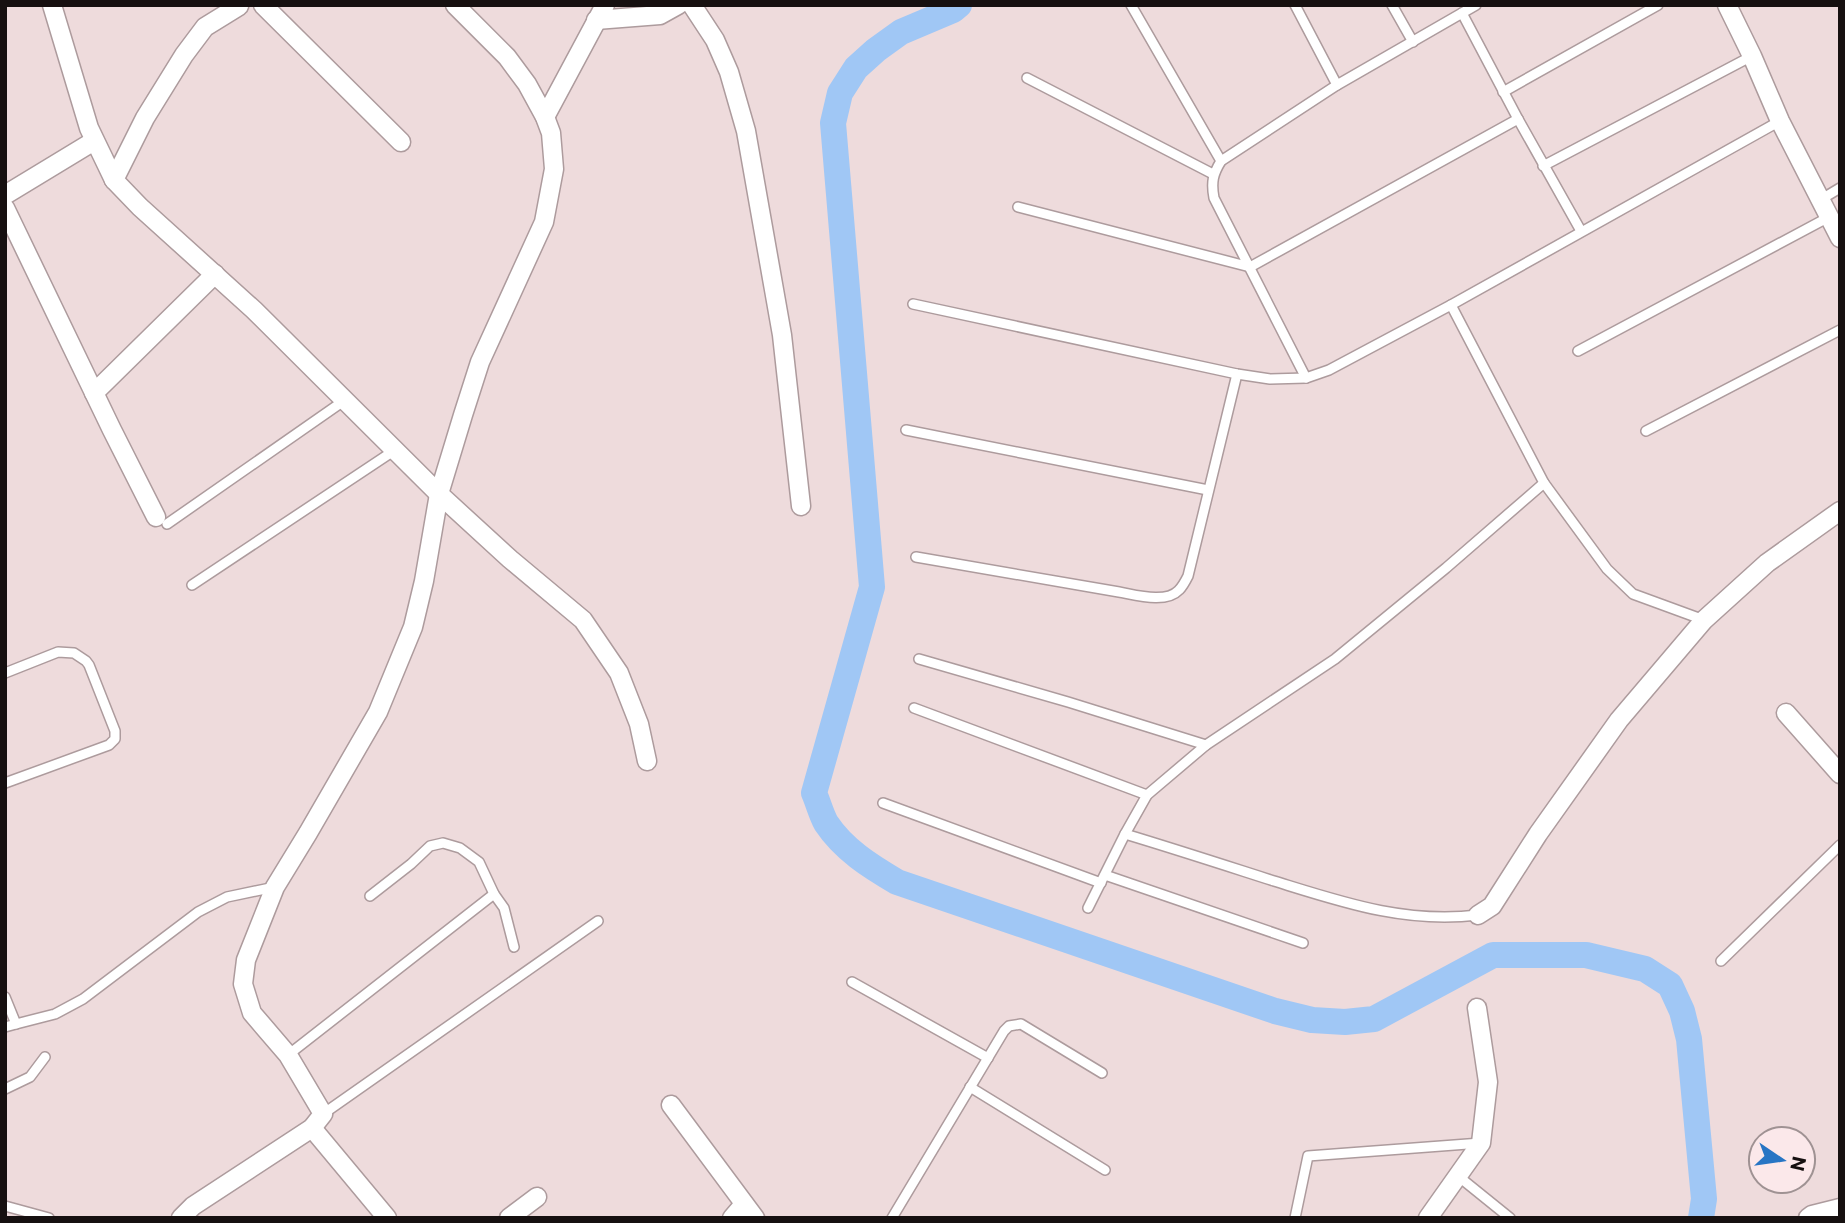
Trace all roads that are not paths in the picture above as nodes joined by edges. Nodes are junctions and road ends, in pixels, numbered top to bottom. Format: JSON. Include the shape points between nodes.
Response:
{"nodes":[{"id":1,"x":52,"y":5,"type":"edge"},
{"id":2,"x":239,"y":5,"type":"edge"},
{"id":3,"x":263,"y":5,"type":"edge"},
{"id":4,"x":455,"y":5,"type":"edge"},
{"id":5,"x":678,"y":5,"type":"edge"},
{"id":6,"x":692,"y":5,"type":"edge"},
{"id":7,"x":1130,"y":5,"type":"edge"},
{"id":8,"x":1295,"y":5,"type":"edge"},
{"id":9,"x":1392,"y":5,"type":"edge"},
{"id":10,"x":1476,"y":5,"type":"edge"},
{"id":11,"x":1658,"y":5,"type":"edge"},
{"id":12,"x":1727,"y":5,"type":"edge"},
{"id":13,"x":601,"y":12,"type":"edge"},
{"id":14,"x":1462,"y":13,"type":"junction"},
{"id":15,"x":1413,"y":42,"type":"junction"},
{"id":16,"x":1752,"y":56,"type":"junction"},
{"id":17,"x":1027,"y":78,"type":"dead end"},
{"id":18,"x":1337,"y":85,"type":"junction"},
{"id":19,"x":1503,"y":92,"type":"junction"},
{"id":20,"x":545,"y":117,"type":"junction"},
{"id":21,"x":1518,"y":119,"type":"junction"},
{"id":22,"x":1780,"y":121,"type":"junction"},
{"id":23,"x":94,"y":141,"type":"junction"},
{"id":24,"x":401,"y":142,"type":"dead end"},
{"id":25,"x":1221,"y":160,"type":"junction"},
{"id":26,"x":1543,"y":166,"type":"junction"},
{"id":27,"x":1213,"y":173,"type":"junction"},
{"id":28,"x":114,"y":180,"type":"junction"},
{"id":29,"x":1840,"y":188,"type":"edge"},
{"id":30,"x":5,"y":195,"type":"edge"},
{"id":31,"x":1820,"y":200,"type":"junction"},
{"id":32,"x":1018,"y":207,"type":"dead end"},
{"id":33,"x":5,"y":208,"type":"edge"},
{"id":34,"x":1829,"y":217,"type":"junction"},
{"id":35,"x":1581,"y":231,"type":"junction"},
{"id":36,"x":1840,"y":239,"type":"edge"},
{"id":37,"x":1250,"y":267,"type":"junction"},
{"id":38,"x":215,"y":274,"type":"junction"},
{"id":39,"x":913,"y":304,"type":"dead end"},
{"id":40,"x":1451,"y":305,"type":"junction"},
{"id":41,"x":1840,"y":330,"type":"edge"},
{"id":42,"x":1578,"y":351,"type":"dead end"},
{"id":43,"x":1237,"y":374,"type":"junction"},
{"id":44,"x":1306,"y":378,"type":"junction"},
{"id":45,"x":94,"y":393,"type":"junction"},
{"id":46,"x":345,"y":400,"type":"junction"},
{"id":47,"x":906,"y":430,"type":"dead end"},
{"id":48,"x":1646,"y":431,"type":"dead end"},
{"id":49,"x":395,"y":450,"type":"junction"},
{"id":50,"x":1544,"y":483,"type":"junction"},
{"id":51,"x":1208,"y":490,"type":"junction"},
{"id":52,"x":439,"y":494,"type":"junction"},
{"id":53,"x":801,"y":506,"type":"dead end"},
{"id":54,"x":1840,"y":511,"type":"edge"},
{"id":55,"x":161,"y":520,"type":"joint"},
{"id":56,"x":916,"y":557,"type":"dead end"},
{"id":57,"x":192,"y":585,"type":"dead end"},
{"id":58,"x":1704,"y":620,"type":"junction"},
{"id":59,"x":919,"y":659,"type":"dead end"},
{"id":60,"x":5,"y":673,"type":"edge"},
{"id":61,"x":914,"y":708,"type":"dead end"},
{"id":62,"x":1786,"y":713,"type":"dead end"},
{"id":63,"x":1206,"y":745,"type":"junction"},
{"id":64,"x":647,"y":761,"type":"dead end"},
{"id":65,"x":1840,"y":774,"type":"edge"},
{"id":66,"x":5,"y":783,"type":"edge"},
{"id":67,"x":1147,"y":795,"type":"junction"},
{"id":68,"x":883,"y":803,"type":"dead end"},
{"id":69,"x":1125,"y":834,"type":"junction"},
{"id":70,"x":1840,"y":845,"type":"edge"},
{"id":71,"x":1103,"y":879,"type":"junction"},
{"id":72,"x":275,"y":887,"type":"junction"},
{"id":73,"x":494,"y":894,"type":"junction"},
{"id":74,"x":370,"y":896,"type":"dead end"},
{"id":75,"x":1088,"y":908,"type":"dead end"},
{"id":76,"x":1478,"y":915,"type":"joint"},
{"id":77,"x":598,"y":921,"type":"dead end"},
{"id":78,"x":1303,"y":943,"type":"dead end"},
{"id":79,"x":514,"y":947,"type":"dead end"},
{"id":80,"x":1721,"y":961,"type":"dead end"},
{"id":81,"x":852,"y":982,"type":"dead end"},
{"id":82,"x":5,"y":997,"type":"edge"},
{"id":83,"x":1477,"y":1008,"type":"dead end"},
{"id":84,"x":16,"y":1024,"type":"junction"},
{"id":85,"x":5,"y":1027,"type":"edge"},
{"id":86,"x":288,"y":1055,"type":"junction"},
{"id":87,"x":45,"y":1057,"type":"dead end"},
{"id":88,"x":988,"y":1058,"type":"junction"},
{"id":89,"x":1102,"y":1073,"type":"dead end"},
{"id":90,"x":970,"y":1087,"type":"junction"},
{"id":91,"x":5,"y":1089,"type":"edge"},
{"id":92,"x":671,"y":1105,"type":"dead end"},
{"id":93,"x":318,"y":1121,"type":"junction"},
{"id":94,"x":1481,"y":1143,"type":"junction"},
{"id":95,"x":1105,"y":1170,"type":"dead end"},
{"id":96,"x":1458,"y":1176,"type":"junction"},
{"id":97,"x":537,"y":1197,"type":"dead end"},
{"id":98,"x":5,"y":1206,"type":"edge"},
{"id":99,"x":1840,"y":1208,"type":"edge"},
{"id":100,"x":750,"y":1211,"type":"edge"},
{"id":101,"x":49,"y":1218,"type":"edge"},
{"id":102,"x":181,"y":1218,"type":"edge"},
{"id":103,"x":387,"y":1218,"type":"edge"},
{"id":104,"x":509,"y":1218,"type":"edge"},
{"id":105,"x":732,"y":1218,"type":"edge"},
{"id":106,"x":892,"y":1218,"type":"edge"},
{"id":107,"x":1295,"y":1218,"type":"edge"},
{"id":108,"x":1428,"y":1218,"type":"edge"},
{"id":109,"x":1510,"y":1218,"type":"edge"},
{"id":110,"x":1808,"y":1218,"type":"edge"}],
"edges":[{"from":1,"to":23,"type":"street"},
{"from":2,"to":28,"type":"street","via":[[205,27],[184,55]]},
{"from":3,"to":24,"type":"street"},
{"from":4,"to":20,"type":"street","via":[[508,57]]},
{"from":5,"to":13,"type":"street","via":[[660,15]]},
{"from":6,"to":53,"type":"street","via":[[729,72],[746,131],[782,335]]},
{"from":7,"to":25,"type":"lane"},
{"from":8,"to":18,"type":"lane"},
{"from":9,"to":15,"type":"lane"},
{"from":10,"to":14,"type":"lane"},
{"from":11,"to":19,"type":"lane"},
{"from":12,"to":16,"type":"street"},
{"from":13,"to":20,"type":"street"},
{"from":14,"to":15,"type":"lane"},
{"from":14,"to":19,"type":"lane"},
{"from":15,"to":18,"type":"lane"},
{"from":16,"to":22,"type":"street"},
{"from":16,"to":26,"type":"lane"},
{"from":17,"to":27,"type":"lane"},
{"from":18,"to":25,"type":"lane"},
{"from":19,"to":21,"type":"lane"},
{"from":20,"to":52,"type":"street","via":[[554,169],[544,222],[480,362]]},
{"from":21,"to":26,"type":"lane"},
{"from":21,"to":37,"type":"lane"},
{"from":22,"to":31,"type":"street"},
{"from":22,"to":35,"type":"lane"},
{"from":23,"to":28,"type":"street"},
{"from":23,"to":30,"type":"street"},
{"from":25,"to":27,"type":"lane"},
{"from":26,"to":35,"type":"lane"},
{"from":27,"to":37,"type":"lane","via":[[1214,198]]},
{"from":28,"to":38,"type":"street"},
{"from":29,"to":31,"type":"lane"},
{"from":31,"to":34,"type":"street"},
{"from":32,"to":37,"type":"lane"},
{"from":33,"to":45,"type":"street"},
{"from":34,"to":36,"type":"street"},
{"from":34,"to":42,"type":"lane"},
{"from":35,"to":40,"type":"lane"},
{"from":37,"to":44,"type":"lane"},
{"from":38,"to":45,"type":"street"},
{"from":38,"to":46,"type":"street"},
{"from":39,"to":43,"type":"lane"},
{"from":40,"to":44,"type":"lane"},
{"from":40,"to":50,"type":"lane"},
{"from":41,"to":48,"type":"lane"},
{"from":43,"to":44,"type":"lane"},
{"from":43,"to":51,"type":"lane"},
{"from":45,"to":55,"type":"street"},
{"from":46,"to":49,"type":"street"},
{"from":46,"to":55,"type":"lane"},
{"from":47,"to":51,"type":"lane"},
{"from":49,"to":52,"type":"street"},
{"from":49,"to":57,"type":"lane"},
{"from":50,"to":58,"type":"lane","via":[[1607,569],[1633,594]]},
{"from":50,"to":63,"type":"lane","via":[[1335,659]]},
{"from":51,"to":56,"type":"lane","via":[[1188,576],[1171,596],[1130,594]]},
{"from":52,"to":64,"type":"street","via":[[583,621],[619,673],[639,724]]},
{"from":52,"to":72,"type":"street","via":[[413,627],[378,712]]},
{"from":54,"to":58,"type":"street","via":[[1766,564]]},
{"from":58,"to":76,"type":"street","via":[[1619,720],[1492,906]]},
{"from":59,"to":63,"type":"lane"},
{"from":60,"to":66,"type":"lane","via":[[58,652],[86,660],[115,738],[109,745]]},
{"from":61,"to":67,"type":"lane"},
{"from":62,"to":65,"type":"street"},
{"from":63,"to":67,"type":"lane"},
{"from":67,"to":69,"type":"lane"},
{"from":68,"to":71,"type":"lane"},
{"from":69,"to":71,"type":"lane"},
{"from":69,"to":76,"type":"lane","via":[[1350,905],[1410,916]]},
{"from":70,"to":80,"type":"lane"},
{"from":71,"to":75,"type":"lane"},
{"from":71,"to":78,"type":"lane"},
{"from":72,"to":84,"type":"lane","via":[[227,897],[198,912],[83,999],[55,1014]]},
{"from":72,"to":86,"type":"street","via":[[246,960],[243,984],[252,1013]]},
{"from":73,"to":74,"type":"lane","via":[[479,862],[460,848],[443,843],[430,846]]},
{"from":73,"to":79,"type":"lane","via":[[504,908]]},
{"from":73,"to":86,"type":"lane"},
{"from":77,"to":93,"type":"lane"},
{"from":81,"to":88,"type":"lane"},
{"from":82,"to":84,"type":"lane"},
{"from":83,"to":94,"type":"street","via":[[1488,1082]]},
{"from":84,"to":85,"type":"lane"},
{"from":86,"to":93,"type":"street"},
{"from":87,"to":91,"type":"lane","via":[[30,1077]]},
{"from":88,"to":89,"type":"lane","via":[[1004,1031],[1021,1024]]},
{"from":88,"to":90,"type":"lane"},
{"from":90,"to":95,"type":"lane"},
{"from":90,"to":106,"type":"lane"},
{"from":92,"to":100,"type":"street"},
{"from":93,"to":102,"type":"street"},
{"from":93,"to":103,"type":"street"},
{"from":94,"to":96,"type":"street"},
{"from":94,"to":107,"type":"lane","via":[[1308,1156]]},
{"from":96,"to":108,"type":"street"},
{"from":96,"to":109,"type":"lane"},
{"from":97,"to":104,"type":"street"},
{"from":98,"to":101,"type":"lane"},
{"from":99,"to":110,"type":"street"},
{"from":100,"to":105,"type":"street"}]}
